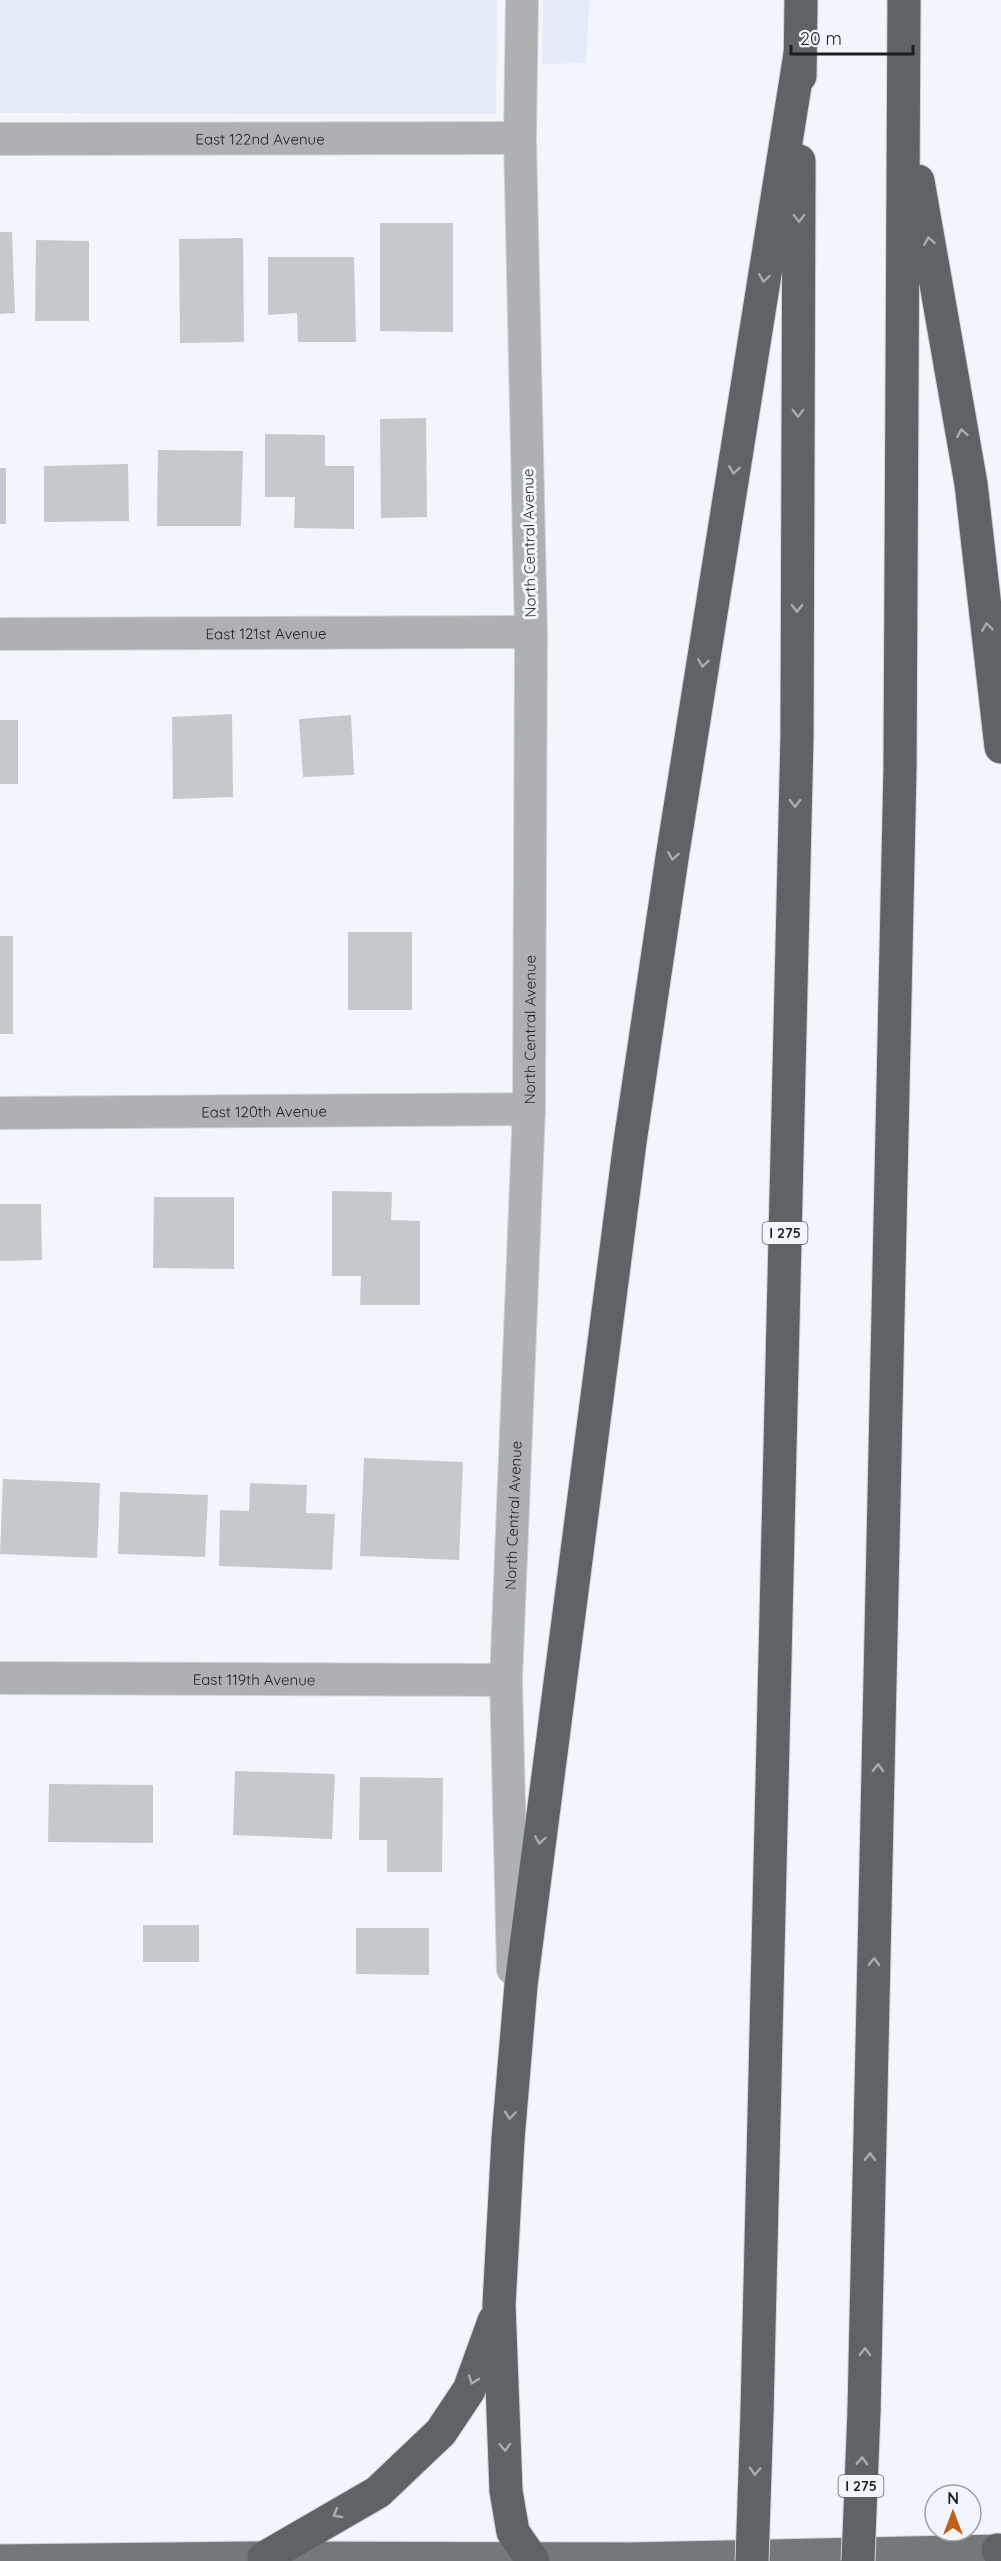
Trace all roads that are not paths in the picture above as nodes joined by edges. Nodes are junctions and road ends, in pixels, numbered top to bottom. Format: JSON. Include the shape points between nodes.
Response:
{"nodes":[{"id":1,"x":522,"y":0,"type":"edge"},
{"id":2,"x":801,"y":0,"type":"edge"},
{"id":3,"x":904,"y":0,"type":"edge"},
{"id":4,"x":800,"y":54,"type":"junction"},
{"id":5,"x":904,"y":96,"type":"junction"},
{"id":6,"x":520,"y":138,"type":"junction"},
{"id":7,"x":0,"y":139,"type":"edge"},
{"id":8,"x":531,"y":632,"type":"junction"},
{"id":9,"x":0,"y":634,"type":"edge"},
{"id":10,"x":1001,"y":747,"type":"edge"},
{"id":11,"x":529,"y":1109,"type":"junction"},
{"id":12,"x":0,"y":1113,"type":"edge"},
{"id":13,"x":0,"y":1678,"type":"edge"},
{"id":14,"x":506,"y":1680,"type":"junction"},
{"id":15,"x":515,"y":2057,"type":"junction"},
{"id":16,"x":499,"y":2305,"type":"junction"},
{"id":17,"x":1000,"y":2551,"type":"edge"},
{"id":18,"x":264,"y":2558,"type":"junction"},
{"id":19,"x":533,"y":2560,"type":"edge"},
{"id":20,"x":629,"y":2560,"type":"edge"},
{"id":21,"x":0,"y":2561,"type":"edge"},
{"id":22,"x":752,"y":2561,"type":"edge"},
{"id":23,"x":858,"y":2561,"type":"edge"}],
"edges":[{"from":1,"to":6,"type":"street","name":"North Central Avenue"},
{"from":2,"to":4,"type":"highway","number":"I 275"},
{"from":3,"to":5,"type":"highway","number":"I 275"},
{"from":4,"to":15,"type":"highway","one_way":true,"via":[[630,1142],[521,1985]]},
{"from":4,"to":22,"type":"highway","number":"I 275","one_way":true,"bridge":true,"via":[[797,736]]},
{"from":10,"to":5,"type":"highway","one_way":true,"via":[[971,484]]},
{"from":23,"to":5,"type":"highway","number":"I 275","one_way":true,"bridge":true,"via":[[900,768]]},
{"from":6,"to":7,"type":"street","name":"East 122nd Avenue"},
{"from":6,"to":8,"type":"street","name":"North Central Avenue"},
{"from":8,"to":9,"type":"street","name":"East 121st Avenue"},
{"from":8,"to":11,"type":"street","name":"North Central Avenue"},
{"from":11,"to":12,"type":"street","name":"East 120th Avenue"},
{"from":11,"to":14,"type":"street","name":"North Central Avenue"},
{"from":13,"to":14,"type":"street","name":"East 119th Avenue"},
{"from":14,"to":15,"type":"street","name":"North Central Avenue"},
{"from":15,"to":16,"type":"highway","one_way":true},
{"from":16,"to":18,"type":"highway","one_way":true,"via":[[469,2390],[441,2432],[378,2492]]},
{"from":16,"to":19,"type":"highway","one_way":true,"via":[[506,2491],[513,2532]]},
{"from":17,"to":20,"type":"main road"},
{"from":18,"to":19,"type":"main road"},
{"from":18,"to":21,"type":"main road"},
{"from":19,"to":20,"type":"main road"}]}
